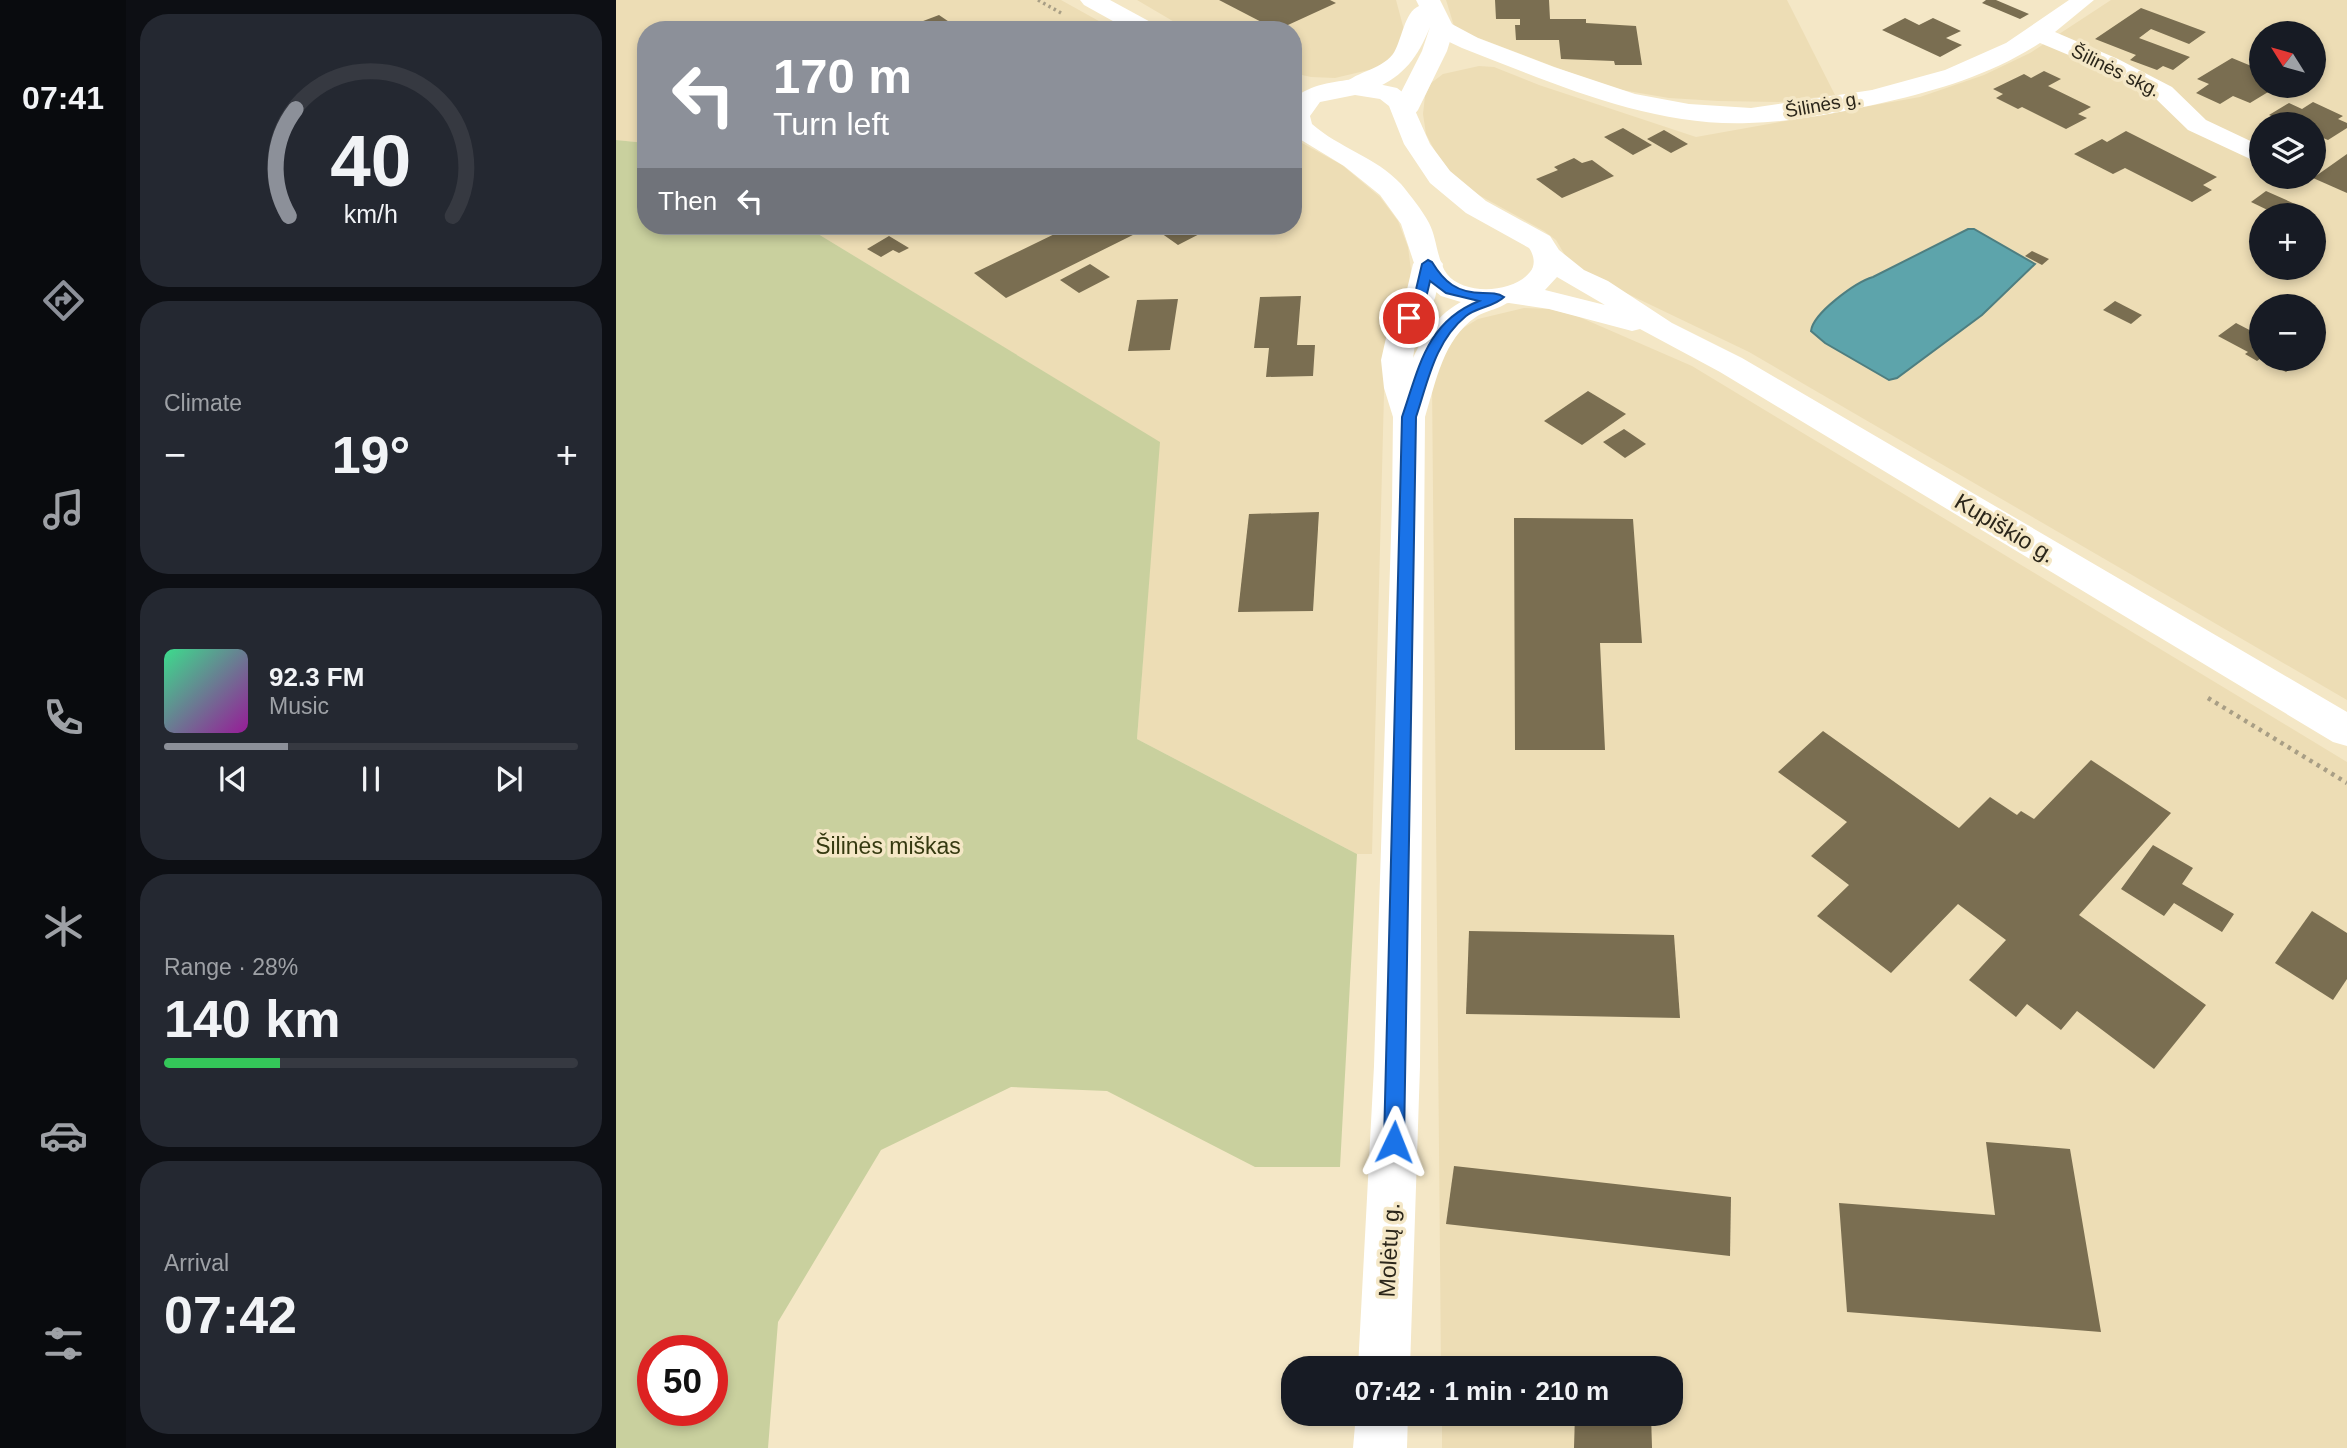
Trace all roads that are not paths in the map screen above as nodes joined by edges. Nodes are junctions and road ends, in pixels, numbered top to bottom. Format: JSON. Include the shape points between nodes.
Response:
{"nodes":[{"id":1,"x":1092,"y":0,"type":"edge"},
{"id":2,"x":1427,"y":0,"type":"edge"},
{"id":3,"x":2083,"y":0,"type":"edge"},
{"id":4,"x":1130,"y":21,"type":"edge"},
{"id":5,"x":1442,"y":28,"type":"junction"},
{"id":6,"x":2037,"y":33,"type":"junction"},
{"id":7,"x":1429,"y":69,"type":"junction"},
{"id":8,"x":1545,"y":72,"type":"junction"},
{"id":9,"x":1302,"y":81,"type":"edge"},
{"id":10,"x":1349,"y":87,"type":"junction"},
{"id":11,"x":1302,"y":105,"type":"edge"},
{"id":12,"x":1405,"y":110,"type":"junction"},
{"id":13,"x":1302,"y":129,"type":"edge"},
{"id":14,"x":2249,"y":150,"type":"edge"},
{"id":15,"x":1548,"y":255,"type":"junction"},
{"id":16,"x":1428,"y":264,"type":"junction"},
{"id":17,"x":1505,"y":296,"type":"junction"},
{"id":18,"x":1661,"y":330,"type":"junction"},
{"id":19,"x":1409,"y":417,"type":"junction"},
{"id":20,"x":2347,"y":731,"type":"edge"},
{"id":21,"x":1385,"y":1356,"type":"edge"},
{"id":22,"x":1381,"y":1426,"type":"edge"},
{"id":23,"x":1380,"y":1448,"type":"edge"}],
"edges":[{"from":1,"to":4,"type":"main road"},
{"from":2,"to":5,"type":"main road"},
{"from":2,"to":10,"type":"main road","via":[[1405,57],[1381,77]]},
{"from":3,"to":6,"type":"street","name":"Šilinės g."},
{"from":5,"to":7,"type":"main road"},
{"from":5,"to":8,"type":"street","name":"Šilinės g.","via":[[1454,37]]},
{"from":6,"to":8,"type":"street","name":"Šilinės g.","via":[[2005,54],[1956,74],[1817,108],[1746,116],[1681,109],[1586,89]]},
{"from":6,"to":14,"type":"street","name":"Šilinės skg.","via":[[2163,92],[2197,125]]},
{"from":7,"to":8,"type":"street","name":"Šilinės g.","via":[[1472,59]]},
{"from":7,"to":12,"type":"main road"},
{"from":9,"to":10,"type":"main road"},
{"from":10,"to":11,"type":"main road","via":[[1311,97]]},
{"from":10,"to":12,"type":"main road","via":[[1388,93]]},
{"from":12,"to":15,"type":"main road","name":"Kupiškio g.","via":[[1417,144],[1440,177],[1476,207],[1540,242]]},
{"from":13,"to":16,"type":"main road","via":[[1354,160],[1390,189],[1415,224]]},
{"from":15,"to":17,"type":"main road","name":"Molėtų g.","via":[[1541,279]]},
{"from":15,"to":18,"type":"main road","name":"Kupiškio g."},
{"from":16,"to":17,"type":"main road","name":"Kupiškio g.","via":[[1434,278],[1451,290],[1474,297]]},
{"from":16,"to":19,"type":"main road","name":"Molėtų g.","via":[[1397,360]]},
{"from":17,"to":18,"type":"main road","name":"Kupiškio g.","via":[[1551,300]]},
{"from":17,"to":19,"type":"main road","name":"Molėtų g.","via":[[1463,312],[1446,328],[1432,347]]},
{"from":18,"to":20,"type":"main road","name":"Kupiškio g.","via":[[1801,406]]},
{"from":19,"to":21,"type":"main road","name":"Molėtų g.","via":[[1397,1066]]},
{"from":22,"to":23,"type":"main road"}]}
